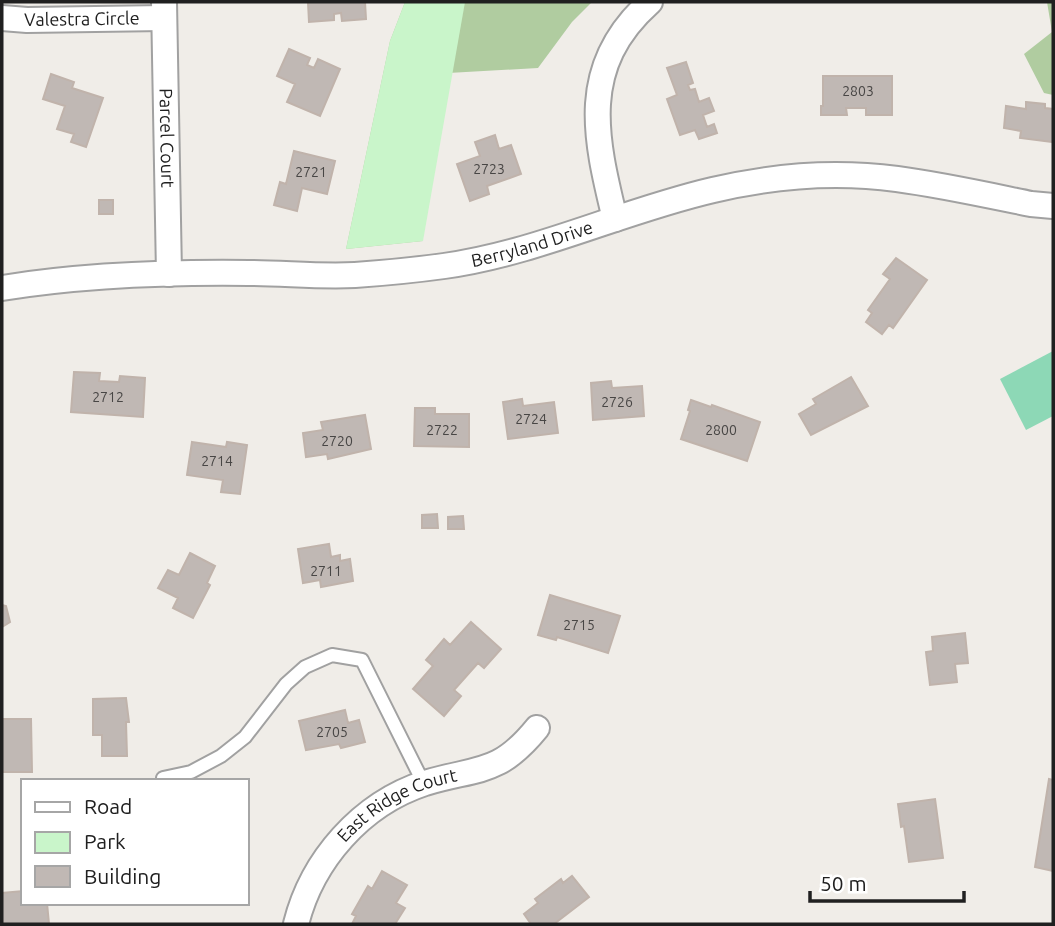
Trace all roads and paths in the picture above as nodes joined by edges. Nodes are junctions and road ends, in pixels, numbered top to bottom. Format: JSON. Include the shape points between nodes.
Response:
{"nodes":[{"id":1,"x":650,"y":2,"type":"edge"},
{"id":2,"x":164,"y":10,"type":"edge"},
{"id":3,"x":2,"y":18,"type":"edge"},
{"id":4,"x":1053,"y":206,"type":"edge"},
{"id":5,"x":615,"y":219,"type":"junction"},
{"id":6,"x":169,"y":274,"type":"junction"},
{"id":7,"x":2,"y":288,"type":"edge"},
{"id":8,"x":537,"y":728,"type":"dead end"},
{"id":9,"x":163,"y":779,"type":"dead end"},
{"id":10,"x":424,"y":783,"type":"junction"},
{"id":11,"x":296,"y":924,"type":"edge"}],
"edges":[{"from":1,"to":5,"type":"street","via":[[619,36],[598,94],[600,156]]},
{"from":2,"to":3,"type":"street","name":"Valestra Circle"},
{"from":2,"to":6,"type":"street","name":"Parcel Court"},
{"from":4,"to":5,"type":"street","name":"Berryland Drive","via":[[895,178],[830,175],[711,190]]},
{"from":5,"to":6,"type":"street","name":"Berryland Drive","via":[[504,253],[445,265],[353,275]]},
{"from":6,"to":7,"type":"street","name":"Berryland Drive","via":[[100,276]]},
{"from":8,"to":10,"type":"street","name":"East Ridge Court","via":[[502,762]]},
{"from":9,"to":10,"type":"lane","via":[[191,772],[221,756],[245,737],[286,684],[305,667],[332,655],[362,660]]},
{"from":10,"to":11,"type":"street","name":"East Ridge Court","via":[[393,797],[351,827],[314,876]]}]}
